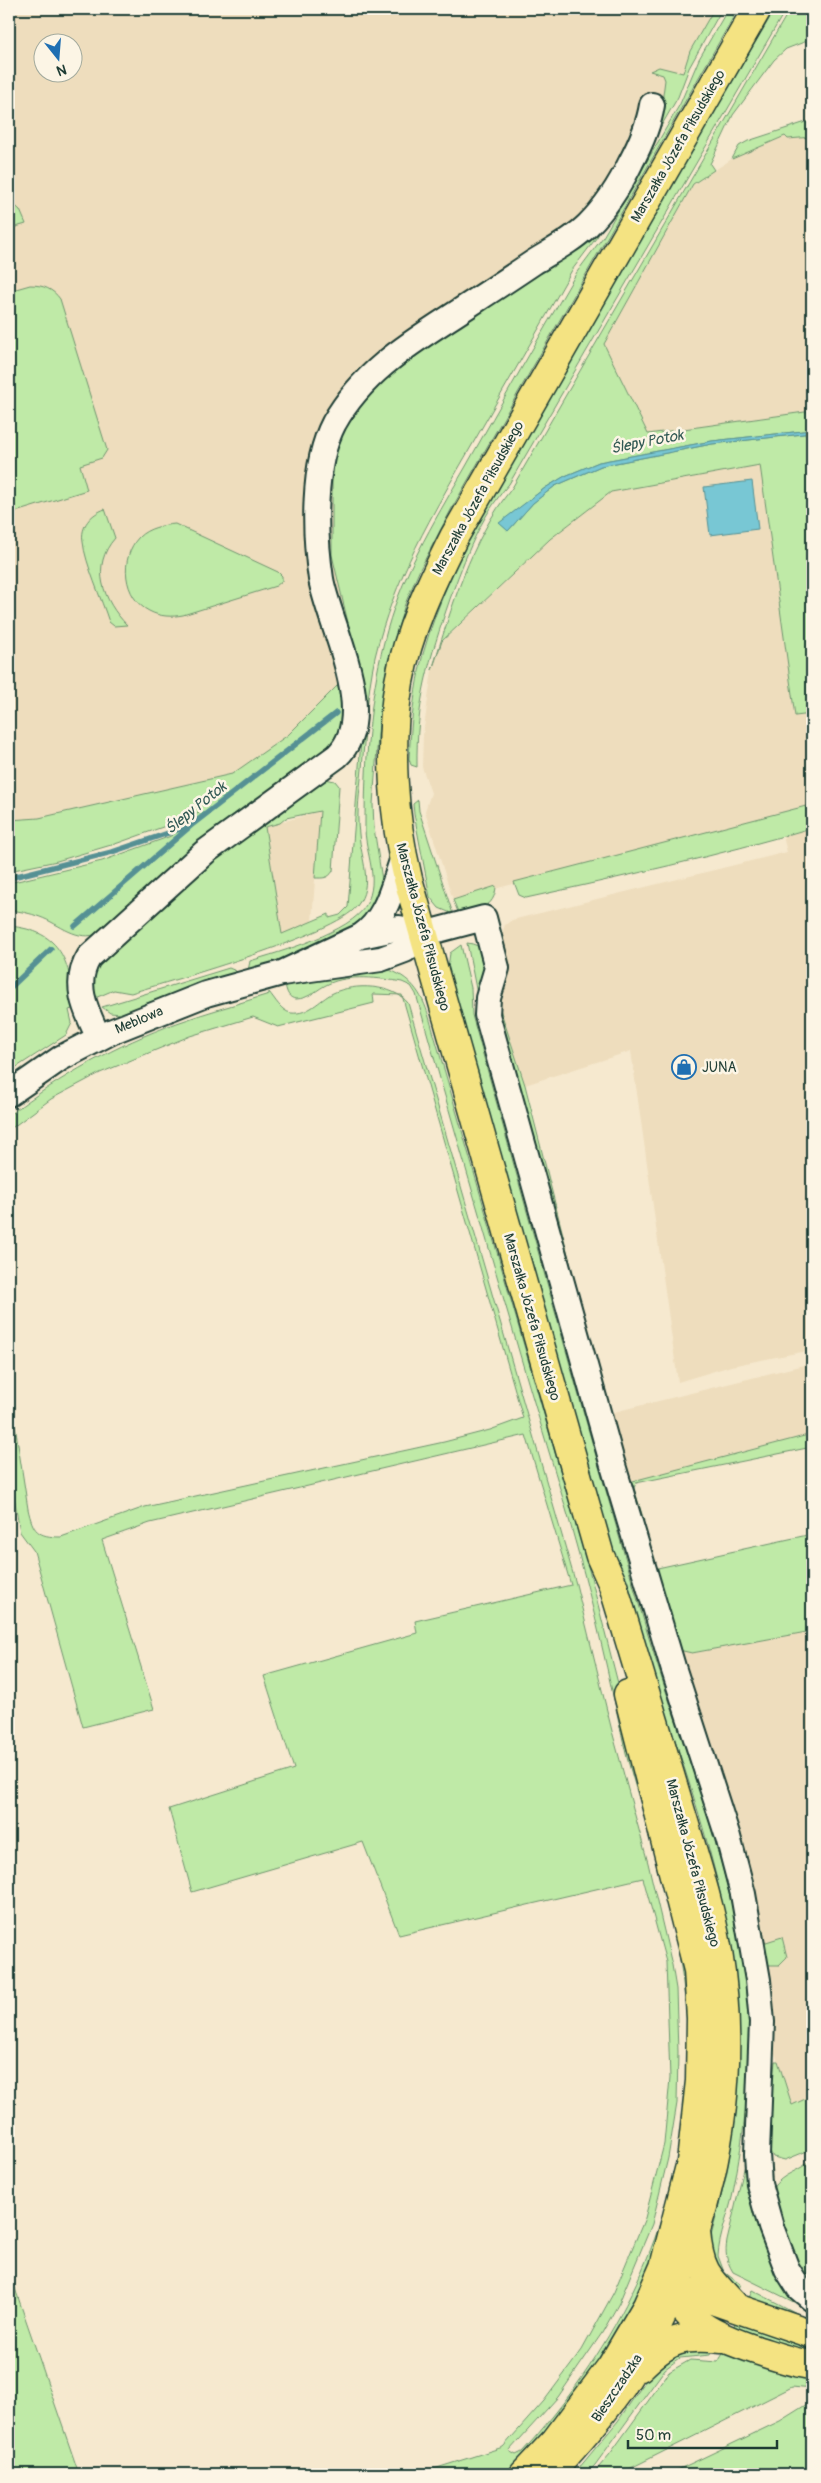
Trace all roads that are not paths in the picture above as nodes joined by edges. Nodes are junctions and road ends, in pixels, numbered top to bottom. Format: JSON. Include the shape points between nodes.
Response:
{"nodes":[{"id":1,"x":757,"y":9,"type":"edge"},
{"id":2,"x":652,"y":105,"type":"dead end"},
{"id":3,"x":403,"y":858,"type":"junction"},
{"id":4,"x":423,"y":934,"type":"junction"},
{"id":5,"x":361,"y":936,"type":"junction"},
{"id":6,"x":282,"y":973,"type":"junction"},
{"id":7,"x":99,"y":1038,"type":"junction"},
{"id":8,"x":9,"y":1094,"type":"edge"},
{"id":9,"x":600,"y":1556,"type":"junction"},
{"id":10,"x":696,"y":2230,"type":"junction"},
{"id":11,"x":664,"y":2267,"type":"junction"},
{"id":12,"x":673,"y":2293,"type":"junction"},
{"id":13,"x":812,"y":2299,"type":"edge"},
{"id":14,"x":647,"y":2306,"type":"junction"},
{"id":15,"x":735,"y":2306,"type":"junction"},
{"id":16,"x":812,"y":2334,"type":"edge"},
{"id":17,"x":723,"y":2339,"type":"junction"},
{"id":18,"x":812,"y":2365,"type":"edge"},
{"id":19,"x":622,"y":2386,"type":"junction"},
{"id":20,"x":524,"y":2474,"type":"edge"},
{"id":21,"x":549,"y":2474,"type":"edge"}],
"edges":[{"from":1,"to":3,"type":"main road","name":"Marszałka Józefa Piłsudskiego","via":[[481,486],[433,579],[399,681],[394,750]]},
{"from":2,"to":7,"type":"street","via":[[625,174],[586,227],[397,351],[360,385],[334,423],[326,439],[318,478],[319,555],[322,580],[349,673],[353,720],[350,740],[337,756],[205,852],[90,957],[82,972],[81,989],[83,1002]]},
{"from":3,"to":4,"type":"main road","name":"Marszałka Józefa Piłsudskiego"},
{"from":3,"to":5,"type":"street","name":"Meblowa","via":[[383,911]]},
{"from":4,"to":5,"type":"street","name":"Meblowa","via":[[399,928]]},
{"from":4,"to":6,"type":"street","name":"Meblowa","via":[[396,955]]},
{"from":4,"to":9,"type":"main road","name":"Marszałka Józefa Piłsudskiego"},
{"from":4,"to":13,"type":"street","via":[[484,918],[496,960],[496,977],[486,1015],[612,1462],[743,1894],[762,2012],[757,2154],[759,2184],[787,2268],[799,2288]]},
{"from":5,"to":6,"type":"street","name":"Meblowa"},
{"from":6,"to":7,"type":"street","name":"Meblowa","via":[[166,1008]]},
{"from":7,"to":8,"type":"street","name":"Meblowa","via":[[60,1058]]},
{"from":9,"to":10,"type":"main road","name":"Marszałka Józefa Piłsudskiego","via":[[615,1594],[696,1863],[717,1951],[726,2060],[714,2169]]},
{"from":9,"to":11,"type":"main road","name":"Marszałka Józefa Piłsudskiego","via":[[604,1588],[638,1739],[696,1958],[700,1986],[700,2081],[692,2162]]},
{"from":10,"to":12,"type":"main road","name":"Marszałka Józefa Piłsudskiego"},
{"from":10,"to":15,"type":"main road","via":[[698,2253],[708,2279]]},
{"from":11,"to":12,"type":"main road"},
{"from":11,"to":14,"type":"main road","name":"Bieszczadzka"},
{"from":12,"to":14,"type":"main road"},
{"from":12,"to":15,"type":"main road","via":[[689,2292]]},
{"from":12,"to":17,"type":"main road","via":[[686,2313]]},
{"from":12,"to":19,"type":"main road","name":"Bieszczadzka"},
{"from":14,"to":20,"type":"main road","name":"Bieszczadzka","via":[[611,2367],[556,2440]]},
{"from":15,"to":16,"type":"main road"},
{"from":17,"to":18,"type":"main road"},
{"from":17,"to":19,"type":"main road","via":[[694,2336],[676,2341],[650,2357]]},
{"from":19,"to":21,"type":"main road","name":"Bieszczadzka","via":[[589,2431]]}]}
